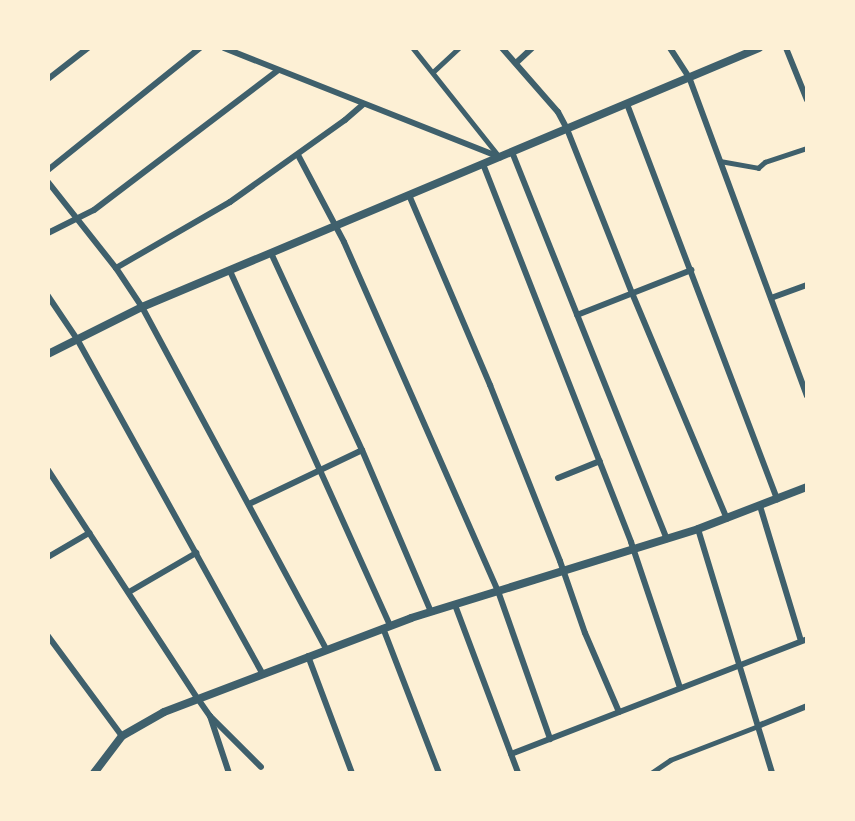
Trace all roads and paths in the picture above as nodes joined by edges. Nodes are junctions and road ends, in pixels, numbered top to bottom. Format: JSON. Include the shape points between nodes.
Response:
{"nodes":[{"id":1,"x":88,"y":48,"type":"edge"},
{"id":2,"x":200,"y":48,"type":"edge"},
{"id":3,"x":224,"y":48,"type":"edge"},
{"id":4,"x":413,"y":48,"type":"edge"},
{"id":5,"x":459,"y":48,"type":"edge"},
{"id":6,"x":502,"y":48,"type":"edge"},
{"id":7,"x":532,"y":48,"type":"edge"},
{"id":8,"x":670,"y":48,"type":"edge"},
{"id":9,"x":759,"y":48,"type":"edge"},
{"id":10,"x":786,"y":48,"type":"edge"},
{"id":11,"x":516,"y":63,"type":"junction"},
{"id":12,"x":277,"y":71,"type":"junction"},
{"id":13,"x":432,"y":72,"type":"junction"},
{"id":14,"x":689,"y":77,"type":"junction"},
{"id":15,"x":48,"y":79,"type":"edge"},
{"id":16,"x":807,"y":100,"type":"edge"},
{"id":17,"x":627,"y":104,"type":"junction"},
{"id":18,"x":362,"y":105,"type":"junction"},
{"id":19,"x":567,"y":129,"type":"junction"},
{"id":20,"x":807,"y":148,"type":"edge"},
{"id":21,"x":512,"y":152,"type":"junction"},
{"id":22,"x":297,"y":155,"type":"junction"},
{"id":23,"x":500,"y":157,"type":"junction"},
{"id":24,"x":720,"y":160,"type":"junction"},
{"id":25,"x":483,"y":164,"type":"junction"},
{"id":26,"x":48,"y":170,"type":"edge"},
{"id":27,"x":48,"y":182,"type":"edge"},
{"id":28,"x":409,"y":195,"type":"junction"},
{"id":29,"x":78,"y":219,"type":"junction"},
{"id":30,"x":336,"y":226,"type":"junction"},
{"id":31,"x":48,"y":233,"type":"edge"},
{"id":32,"x":271,"y":253,"type":"junction"},
{"id":33,"x":116,"y":268,"type":"junction"},
{"id":34,"x":691,"y":270,"type":"junction"},
{"id":35,"x":230,"y":271,"type":"junction"},
{"id":36,"x":807,"y":285,"type":"edge"},
{"id":37,"x":632,"y":293,"type":"junction"},
{"id":38,"x":48,"y":296,"type":"edge"},
{"id":39,"x":771,"y":298,"type":"junction"},
{"id":40,"x":142,"y":308,"type":"junction"},
{"id":41,"x":578,"y":315,"type":"junction"},
{"id":42,"x":77,"y":339,"type":"junction"},
{"id":43,"x":48,"y":354,"type":"edge"},
{"id":44,"x":807,"y":396,"type":"edge"},
{"id":45,"x":362,"y":450,"type":"junction"},
{"id":46,"x":600,"y":461,"type":"junction"},
{"id":47,"x":48,"y":470,"type":"edge"},
{"id":48,"x":319,"y":470,"type":"junction"},
{"id":49,"x":558,"y":478,"type":"dead end"},
{"id":50,"x":807,"y":487,"type":"edge"},
{"id":51,"x":777,"y":499,"type":"junction"},
{"id":52,"x":249,"y":504,"type":"junction"},
{"id":53,"x":759,"y":506,"type":"junction"},
{"id":54,"x":726,"y":519,"type":"junction"},
{"id":55,"x":698,"y":529,"type":"junction"},
{"id":56,"x":89,"y":533,"type":"junction"},
{"id":57,"x":667,"y":539,"type":"junction"},
{"id":58,"x":632,"y":550,"type":"junction"},
{"id":59,"x":196,"y":553,"type":"junction"},
{"id":60,"x":48,"y":557,"type":"edge"},
{"id":61,"x":563,"y":572,"type":"junction"},
{"id":62,"x":498,"y":591,"type":"junction"},
{"id":63,"x":129,"y":592,"type":"junction"},
{"id":64,"x":455,"y":605,"type":"junction"},
{"id":65,"x":431,"y":612,"type":"junction"},
{"id":66,"x":387,"y":627,"type":"junction"},
{"id":67,"x":48,"y":636,"type":"edge"},
{"id":68,"x":804,"y":640,"type":"edge"},
{"id":69,"x":326,"y":649,"type":"junction"},
{"id":70,"x":308,"y":656,"type":"junction"},
{"id":71,"x":739,"y":665,"type":"junction"},
{"id":72,"x":263,"y":674,"type":"junction"},
{"id":73,"x":680,"y":688,"type":"junction"},
{"id":74,"x":198,"y":699,"type":"junction"},
{"id":75,"x":807,"y":706,"type":"edge"},
{"id":76,"x":619,"y":712,"type":"junction"},
{"id":77,"x":210,"y":716,"type":"junction"},
{"id":78,"x":758,"y":726,"type":"junction"},
{"id":79,"x":122,"y":736,"type":"junction"},
{"id":80,"x":550,"y":739,"type":"junction"},
{"id":81,"x":511,"y":754,"type":"junction"},
{"id":82,"x":261,"y":767,"type":"dead end"},
{"id":83,"x":94,"y":773,"type":"edge"},
{"id":84,"x":229,"y":773,"type":"edge"},
{"id":85,"x":351,"y":773,"type":"edge"},
{"id":86,"x":439,"y":773,"type":"edge"},
{"id":87,"x":518,"y":773,"type":"edge"},
{"id":88,"x":651,"y":773,"type":"edge"},
{"id":89,"x":772,"y":773,"type":"edge"}],
"edges":[{"from":1,"to":15,"type":"street"},
{"from":2,"to":26,"type":"street"},
{"from":3,"to":12,"type":"street"},
{"from":4,"to":13,"type":"street"},
{"from":5,"to":13,"type":"street"},
{"from":6,"to":11,"type":"street"},
{"from":7,"to":11,"type":"street"},
{"from":8,"to":14,"type":"street"},
{"from":9,"to":14,"type":"street"},
{"from":10,"to":16,"type":"street"},
{"from":11,"to":19,"type":"street","via":[[558,112]]},
{"from":12,"to":18,"type":"street"},
{"from":12,"to":29,"type":"street"},
{"from":13,"to":23,"type":"street"},
{"from":14,"to":17,"type":"street"},
{"from":14,"to":24,"type":"street"},
{"from":17,"to":19,"type":"street"},
{"from":17,"to":34,"type":"street"},
{"from":18,"to":22,"type":"street"},
{"from":18,"to":23,"type":"street"},
{"from":19,"to":21,"type":"street"},
{"from":19,"to":37,"type":"street"},
{"from":20,"to":24,"type":"street","via":[[758,168]]},
{"from":21,"to":23,"type":"street"},
{"from":21,"to":41,"type":"street"},
{"from":22,"to":30,"type":"street"},
{"from":22,"to":33,"type":"street","via":[[230,202]]},
{"from":23,"to":25,"type":"street"},
{"from":24,"to":39,"type":"street"},
{"from":25,"to":28,"type":"street"},
{"from":25,"to":46,"type":"street"},
{"from":27,"to":29,"type":"street"},
{"from":28,"to":30,"type":"street"},
{"from":28,"to":61,"type":"street","via":[[490,385]]},
{"from":29,"to":31,"type":"street"},
{"from":29,"to":33,"type":"street"},
{"from":30,"to":32,"type":"street"},
{"from":30,"to":62,"type":"street"},
{"from":32,"to":35,"type":"street"},
{"from":32,"to":45,"type":"street"},
{"from":33,"to":40,"type":"street"},
{"from":34,"to":37,"type":"street"},
{"from":34,"to":51,"type":"street"},
{"from":35,"to":40,"type":"street"},
{"from":35,"to":48,"type":"street"},
{"from":36,"to":39,"type":"street"},
{"from":37,"to":41,"type":"street"},
{"from":37,"to":54,"type":"street"},
{"from":38,"to":42,"type":"street"},
{"from":39,"to":44,"type":"street"},
{"from":40,"to":42,"type":"street"},
{"from":40,"to":52,"type":"street"},
{"from":41,"to":57,"type":"street"},
{"from":42,"to":43,"type":"street"},
{"from":42,"to":59,"type":"street"},
{"from":45,"to":48,"type":"street"},
{"from":45,"to":65,"type":"street"},
{"from":46,"to":49,"type":"street"},
{"from":46,"to":58,"type":"street"},
{"from":47,"to":56,"type":"street"},
{"from":48,"to":52,"type":"street"},
{"from":48,"to":66,"type":"street"},
{"from":50,"to":51,"type":"street"},
{"from":51,"to":53,"type":"street"},
{"from":52,"to":69,"type":"street"},
{"from":53,"to":54,"type":"street"},
{"from":53,"to":68,"type":"street"},
{"from":54,"to":55,"type":"street"},
{"from":55,"to":57,"type":"street"},
{"from":55,"to":71,"type":"street"},
{"from":56,"to":60,"type":"street"},
{"from":56,"to":63,"type":"street"},
{"from":57,"to":58,"type":"street"},
{"from":58,"to":61,"type":"street"},
{"from":58,"to":73,"type":"street"},
{"from":59,"to":63,"type":"street"},
{"from":59,"to":72,"type":"street"},
{"from":61,"to":62,"type":"street"},
{"from":61,"to":76,"type":"street"},
{"from":62,"to":64,"type":"street"},
{"from":62,"to":80,"type":"street"},
{"from":63,"to":74,"type":"street"},
{"from":64,"to":65,"type":"street"},
{"from":64,"to":81,"type":"street"},
{"from":65,"to":66,"type":"street"},
{"from":66,"to":69,"type":"street"},
{"from":66,"to":86,"type":"street"},
{"from":67,"to":79,"type":"street"},
{"from":68,"to":71,"type":"street"},
{"from":69,"to":70,"type":"street"},
{"from":70,"to":72,"type":"street"},
{"from":70,"to":85,"type":"street"},
{"from":71,"to":73,"type":"street"},
{"from":71,"to":78,"type":"street"},
{"from":72,"to":74,"type":"street"},
{"from":73,"to":76,"type":"street"},
{"from":74,"to":77,"type":"street"},
{"from":74,"to":79,"type":"street","via":[[152,718]]},
{"from":75,"to":78,"type":"street"},
{"from":76,"to":80,"type":"street"},
{"from":77,"to":82,"type":"street"},
{"from":77,"to":84,"type":"street"},
{"from":78,"to":88,"type":"street","via":[[670,760]]},
{"from":78,"to":89,"type":"street"},
{"from":79,"to":83,"type":"street"},
{"from":80,"to":81,"type":"street"},
{"from":81,"to":87,"type":"street"}]}
